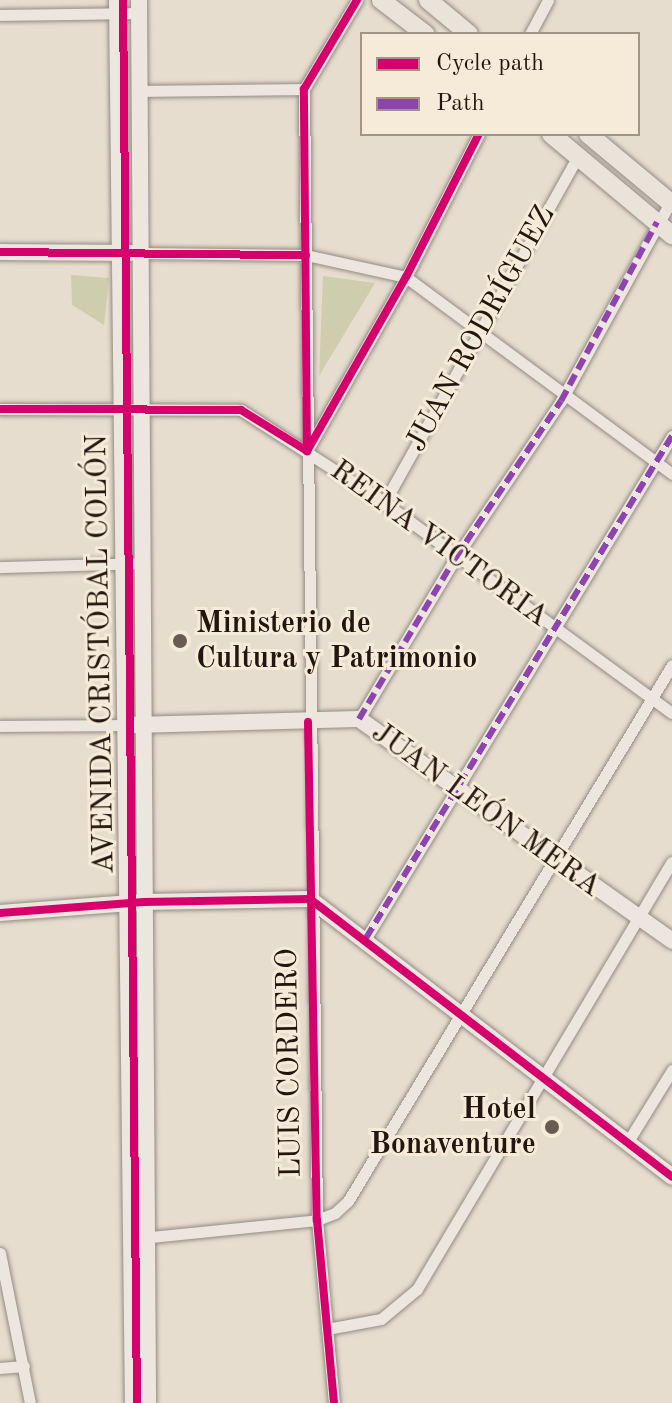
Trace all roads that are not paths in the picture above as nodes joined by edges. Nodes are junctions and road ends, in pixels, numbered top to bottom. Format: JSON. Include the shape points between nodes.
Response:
{"nodes":[{"id":1,"x":357,"y":0,"type":"edge"},
{"id":2,"x":381,"y":0,"type":"edge"},
{"id":3,"x":428,"y":0,"type":"edge"},
{"id":4,"x":548,"y":0,"type":"edge"},
{"id":5,"x":117,"y":6,"type":"edge"},
{"id":6,"x":139,"y":7,"type":"edge"},
{"id":7,"x":0,"y":15,"type":"edge"},
{"id":8,"x":422,"y":32,"type":"edge"},
{"id":9,"x":467,"y":32,"type":"edge"},
{"id":10,"x":531,"y":32,"type":"edge"},
{"id":11,"x":304,"y":89,"type":"junction"},
{"id":12,"x":139,"y":91,"type":"junction"},
{"id":13,"x":478,"y":136,"type":"edge"},
{"id":14,"x":553,"y":136,"type":"edge"},
{"id":15,"x":590,"y":136,"type":"edge"},
{"id":16,"x":578,"y":156,"type":"junction"},
{"id":17,"x":671,"y":202,"type":"edge"},
{"id":18,"x":657,"y":222,"type":"junction"},
{"id":19,"x":672,"y":235,"type":"edge"},
{"id":20,"x":0,"y":252,"type":"edge"},
{"id":21,"x":121,"y":253,"type":"junction"},
{"id":22,"x":141,"y":253,"type":"junction"},
{"id":23,"x":306,"y":255,"type":"junction"},
{"id":24,"x":406,"y":277,"type":"junction"},
{"id":25,"x":479,"y":328,"type":"junction"},
{"id":26,"x":566,"y":393,"type":"junction"},
{"id":27,"x":0,"y":409,"type":"edge"},
{"id":28,"x":122,"y":410,"type":"junction"},
{"id":29,"x":142,"y":410,"type":"junction"},
{"id":30,"x":672,"y":436,"type":"edge"},
{"id":31,"x":307,"y":451,"type":"junction"},
{"id":32,"x":656,"y":461,"type":"junction"},
{"id":33,"x":672,"y":474,"type":"edge"},
{"id":34,"x":384,"y":503,"type":"junction"},
{"id":35,"x":456,"y":557,"type":"junction"},
{"id":36,"x":124,"y":563,"type":"junction"},
{"id":37,"x":142,"y":563,"type":"junction"},
{"id":38,"x":0,"y":567,"type":"edge"},
{"id":39,"x":554,"y":627,"type":"junction"},
{"id":40,"x":672,"y":665,"type":"edge"},
{"id":41,"x":652,"y":699,"type":"junction"},
{"id":42,"x":672,"y":713,"type":"edge"},
{"id":43,"x":359,"y":719,"type":"junction"},
{"id":44,"x":308,"y":722,"type":"junction"},
{"id":45,"x":123,"y":725,"type":"junction"},
{"id":46,"x":143,"y":725,"type":"junction"},
{"id":47,"x":0,"y":726,"type":"edge"},
{"id":48,"x":458,"y":789,"type":"junction"},
{"id":49,"x":555,"y":860,"type":"junction"},
{"id":50,"x":672,"y":862,"type":"edge"},
{"id":51,"x":310,"y":899,"type":"junction"},
{"id":52,"x":136,"y":903,"type":"junction"},
{"id":53,"x":0,"y":913,"type":"edge"},
{"id":54,"x":639,"y":918,"type":"junction"},
{"id":55,"x":366,"y":938,"type":"junction"},
{"id":56,"x":672,"y":941,"type":"edge"},
{"id":57,"x":461,"y":1014,"type":"junction"},
{"id":58,"x":672,"y":1070,"type":"edge"},
{"id":59,"x":541,"y":1077,"type":"junction"},
{"id":60,"x":627,"y":1143,"type":"junction"},
{"id":61,"x":672,"y":1177,"type":"edge"},
{"id":62,"x":317,"y":1220,"type":"junction"},
{"id":63,"x":139,"y":1239,"type":"junction"},
{"id":64,"x":0,"y":1253,"type":"edge"},
{"id":65,"x":327,"y":1329,"type":"junction"},
{"id":66,"x":24,"y":1366,"type":"junction"},
{"id":67,"x":0,"y":1368,"type":"edge"},
{"id":68,"x":30,"y":1403,"type":"edge"},
{"id":69,"x":133,"y":1403,"type":"edge"},
{"id":70,"x":148,"y":1403,"type":"edge"},
{"id":71,"x":334,"y":1403,"type":"edge"}],
"edges":[{"from":1,"to":11,"type":"street"},
{"from":2,"to":8,"type":"main road"},
{"from":3,"to":9,"type":"main road"},
{"from":4,"to":10,"type":"street"},
{"from":5,"to":6,"type":"street"},
{"from":5,"to":7,"type":"street"},
{"from":5,"to":21,"type":"street","name":"AVENIDA CRISTÓBAL COLÓN"},
{"from":6,"to":12,"type":"street","name":"AVENIDA CRISTÓBAL COLÓN"},
{"from":11,"to":12,"type":"street"},
{"from":11,"to":23,"type":"street","name":"LUIS CORDERO"},
{"from":12,"to":22,"type":"street","name":"AVENIDA CRISTÓBAL COLÓN"},
{"from":13,"to":24,"type":"street"},
{"from":14,"to":16,"type":"main road"},
{"from":15,"to":17,"type":"main road"},
{"from":16,"to":18,"type":"main road"},
{"from":16,"to":25,"type":"street","name":"JUAN RODRÍGUEZ"},
{"from":17,"to":18,"type":"street"},
{"from":18,"to":19,"type":"main road"},
{"from":18,"to":26,"type":"street"},
{"from":20,"to":21,"type":"street"},
{"from":21,"to":22,"type":"street"},
{"from":21,"to":28,"type":"street","name":"AVENIDA CRISTÓBAL COLÓN"},
{"from":22,"to":23,"type":"street"},
{"from":22,"to":29,"type":"street","name":"AVENIDA CRISTÓBAL COLÓN"},
{"from":23,"to":24,"type":"street"},
{"from":23,"to":31,"type":"street","name":"LUIS CORDERO"},
{"from":24,"to":25,"type":"street"},
{"from":24,"to":31,"type":"street"},
{"from":25,"to":26,"type":"street"},
{"from":25,"to":34,"type":"street","name":"JUAN RODRÍGUEZ"},
{"from":26,"to":32,"type":"street"},
{"from":26,"to":35,"type":"street"},
{"from":27,"to":28,"type":"street","name":"REINA VICTORIA"},
{"from":28,"to":29,"type":"street","name":"REINA VICTORIA"},
{"from":28,"to":36,"type":"street","name":"AVENIDA CRISTÓBAL COLÓN"},
{"from":29,"to":31,"type":"street","name":"REINA VICTORIA","via":[[241,410]]},
{"from":29,"to":37,"type":"street","name":"AVENIDA CRISTÓBAL COLÓN"},
{"from":30,"to":32,"type":"street"},
{"from":31,"to":34,"type":"street","name":"REINA VICTORIA"},
{"from":31,"to":44,"type":"street","name":"LUIS CORDERO"},
{"from":32,"to":33,"type":"street"},
{"from":32,"to":39,"type":"street"},
{"from":34,"to":35,"type":"street","name":"REINA VICTORIA"},
{"from":35,"to":39,"type":"street","name":"REINA VICTORIA"},
{"from":35,"to":43,"type":"street"},
{"from":36,"to":37,"type":"street"},
{"from":36,"to":38,"type":"street"},
{"from":36,"to":45,"type":"street","name":"AVENIDA CRISTÓBAL COLÓN"},
{"from":37,"to":46,"type":"street","name":"AVENIDA CRISTÓBAL COLÓN"},
{"from":39,"to":41,"type":"street","name":"REINA VICTORIA"},
{"from":39,"to":48,"type":"street"},
{"from":40,"to":41,"type":"street"},
{"from":41,"to":42,"type":"street","name":"REINA VICTORIA"},
{"from":41,"to":49,"type":"street"},
{"from":43,"to":44,"type":"street","name":"JUAN LEÓN MERA"},
{"from":43,"to":48,"type":"street","name":"JUAN LEÓN MERA"},
{"from":44,"to":46,"type":"street","name":"JUAN LEÓN MERA"},
{"from":44,"to":51,"type":"street","name":"LUIS CORDERO"},
{"from":45,"to":46,"type":"street","name":"JUAN LEÓN MERA"},
{"from":45,"to":47,"type":"street","name":"JUAN LEÓN MERA"},
{"from":45,"to":52,"type":"street","name":"AVENIDA CRISTÓBAL COLÓN"},
{"from":46,"to":52,"type":"street","name":"AVENIDA CRISTÓBAL COLÓN"},
{"from":48,"to":49,"type":"street","name":"JUAN LEÓN MERA"},
{"from":48,"to":55,"type":"street"},
{"from":49,"to":54,"type":"street","name":"JUAN LEÓN MERA"},
{"from":49,"to":57,"type":"street"},
{"from":50,"to":54,"type":"street"},
{"from":51,"to":52,"type":"street"},
{"from":51,"to":55,"type":"street"},
{"from":51,"to":62,"type":"street","name":"LUIS CORDERO"},
{"from":52,"to":53,"type":"street"},
{"from":52,"to":63,"type":"street","name":"AVENIDA CRISTÓBAL COLÓN"},
{"from":54,"to":56,"type":"street","name":"JUAN LEÓN MERA"},
{"from":54,"to":59,"type":"street"},
{"from":55,"to":57,"type":"street"},
{"from":57,"to":59,"type":"street"},
{"from":57,"to":62,"type":"street","via":[[348,1201]]},
{"from":58,"to":60,"type":"street"},
{"from":59,"to":60,"type":"street"},
{"from":59,"to":65,"type":"street","via":[[417,1289],[381,1319]]},
{"from":60,"to":61,"type":"street"},
{"from":62,"to":63,"type":"street"},
{"from":62,"to":65,"type":"street","name":"LUIS CORDERO"},
{"from":63,"to":69,"type":"street","name":"AVENIDA CRISTÓBAL COLÓN"},
{"from":63,"to":70,"type":"street","name":"AVENIDA CRISTÓBAL COLÓN"},
{"from":64,"to":66,"type":"street"},
{"from":65,"to":71,"type":"street","name":"LUIS CORDERO"},
{"from":66,"to":67,"type":"street"},
{"from":66,"to":68,"type":"street"}]}
